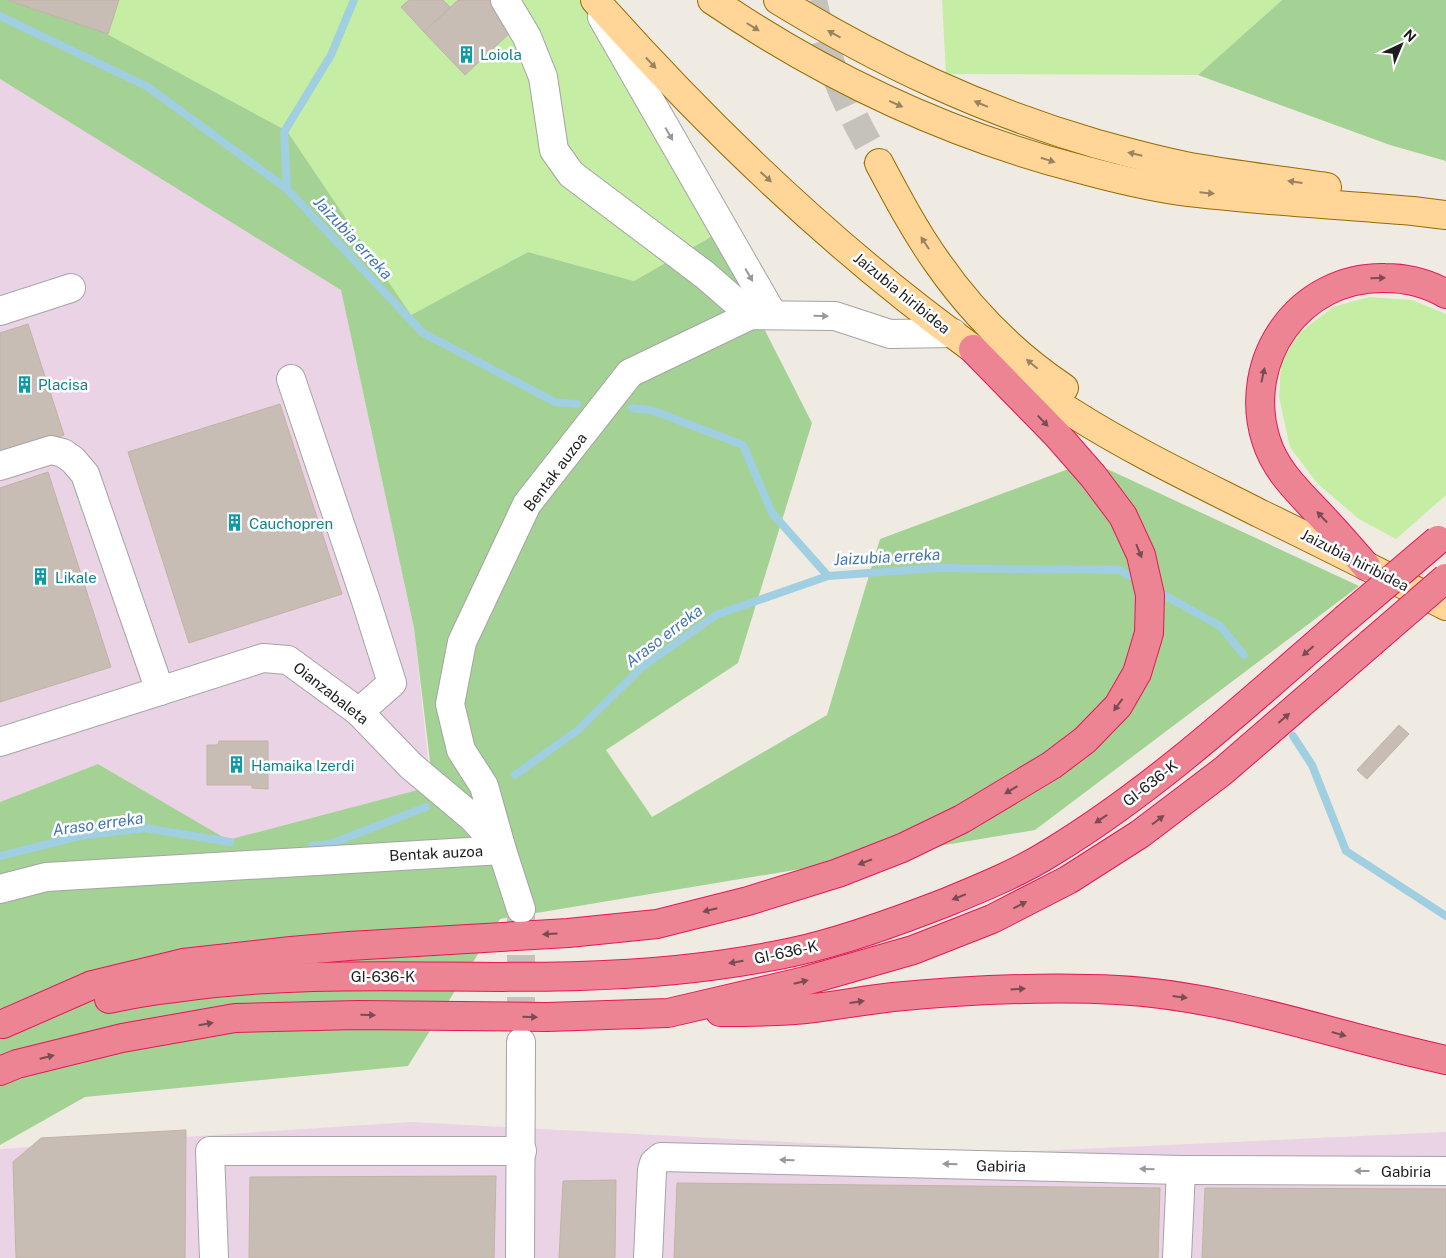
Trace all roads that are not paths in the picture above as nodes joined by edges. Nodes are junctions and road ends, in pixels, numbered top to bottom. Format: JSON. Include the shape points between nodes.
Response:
{"nodes":[{"id":1,"x":504,"y":0,"type":"edge"},
{"id":2,"x":594,"y":0,"type":"edge"},
{"id":3,"x":712,"y":0,"type":"edge"},
{"id":4,"x":778,"y":0,"type":"edge"},
{"id":5,"x":879,"y":163,"type":"tunnel mouth"},
{"id":6,"x":1446,"y":210,"type":"edge"},
{"id":7,"x":1446,"y":215,"type":"edge"},
{"id":8,"x":71,"y":288,"type":"dead end"},
{"id":9,"x":1446,"y":294,"type":"edge"},
{"id":10,"x":0,"y":311,"type":"edge"},
{"id":11,"x":762,"y":315,"type":"junction"},
{"id":12,"x":963,"y":341,"type":"junction"},
{"id":13,"x":291,"y":379,"type":"dead end"},
{"id":14,"x":0,"y":466,"type":"edge"},
{"id":15,"x":1263,"y":515,"type":"junction"},
{"id":16,"x":1443,"y":535,"type":"edge"},
{"id":17,"x":1366,"y":566,"type":"junction"},
{"id":18,"x":1446,"y":578,"type":"edge"},
{"id":19,"x":1446,"y":606,"type":"edge"},
{"id":20,"x":160,"y":691,"type":"junction"},
{"id":21,"x":359,"y":712,"type":"junction"},
{"id":22,"x":0,"y":742,"type":"edge"},
{"id":23,"x":502,"y":850,"type":"junction"},
{"id":24,"x":0,"y":889,"type":"edge"},
{"id":25,"x":521,"y":909,"type":"tunnel mouth"},
{"id":26,"x":668,"y":1013,"type":"junction"},
{"id":27,"x":2,"y":1024,"type":"edge"},
{"id":28,"x":521,"y":1042,"type":"tunnel mouth"},
{"id":29,"x":1446,"y":1060,"type":"edge"},
{"id":30,"x":0,"y":1071,"type":"edge"},
{"id":31,"x":522,"y":1151,"type":"junction"},
{"id":32,"x":1181,"y":1170,"type":"junction"},
{"id":33,"x":1446,"y":1171,"type":"edge"},
{"id":34,"x":214,"y":1258,"type":"edge"},
{"id":35,"x":520,"y":1258,"type":"edge"},
{"id":36,"x":648,"y":1258,"type":"edge"},
{"id":37,"x":1177,"y":1258,"type":"edge"}],
"edges":[{"from":1,"to":11,"type":"street","via":[[527,37],[543,77],[554,150],[571,174]]},
{"from":2,"to":11,"type":"street","one_way":true},
{"from":2,"to":12,"type":"main road","name":"Jaizubia hiribidea","one_way":true,"via":[[745,158],[885,282]]},
{"from":3,"to":7,"type":"main road","one_way":true,"via":[[792,51],[867,91],[927,118],[1051,162],[1179,190]]},
{"from":6,"to":4,"type":"main road","one_way":true,"via":[[1338,188],[1184,166],[1061,133],[1001,113],[884,61]]},
{"from":15,"to":5,"type":"main road","name":"Jaizubia hiribidea","one_way":true,"via":[[1165,456],[1050,379],[1018,353],[989,325],[937,262]]},
{"from":8,"to":10,"type":"street"},
{"from":17,"to":9,"type":"highway","one_way":true,"via":[[1287,480],[1275,461],[1261,419],[1262,374],[1280,333],[1294,315],[1331,289],[1352,281],[1396,278],[1419,282]]},
{"from":11,"to":12,"type":"street","one_way":true,"via":[[835,316],[890,334]]},
{"from":11,"to":23,"type":"street","name":"Bentak auzoa","via":[[630,373],[527,504],[462,642],[450,704],[462,750],[484,786]]},
{"from":12,"to":15,"type":"main road","name":"Jaizubia hiribidea","via":[[1076,415],[1161,465]]},
{"from":12,"to":27,"type":"highway","one_way":true,"via":[[1058,436],[1123,516],[1141,555],[1150,595],[1149,633],[1137,673],[1118,706],[1085,740],[1052,765],[962,819],[902,848],[838,873],[748,901],[657,924],[291,950],[183,963],[92,985]]},
{"from":13,"to":21,"type":"street","via":[[392,683]]},
{"from":14,"to":20,"type":"street","via":[[51,450],[73,460],[85,474]]},
{"from":15,"to":17,"type":"main road","name":"Jaizubia hiribidea"},
{"from":16,"to":27,"type":"highway","name":"GI-636-K","one_way":true,"bridge":true,"via":[[1200,745],[1117,809],[1048,855],[976,890],[894,923],[795,952],[704,968],[581,976],[354,976],[232,980],[128,994]]},
{"from":17,"to":19,"type":"main road","name":"Jaizubia hiribidea"},
{"from":26,"to":18,"type":"highway","name":"GI-636-K","one_way":true,"bridge":true,"via":[[805,981],[913,950],[992,919],[1068,880],[1140,834],[1223,771]]},
{"from":20,"to":21,"type":"street","name":"Oianzabaleta","via":[[263,658],[288,660]]},
{"from":20,"to":22,"type":"street","name":"Oianzabaleta"},
{"from":21,"to":23,"type":"street","name":"Oianzabaleta","via":[[411,766],[473,818]]},
{"from":23,"to":24,"type":"street","name":"Bentak auzoa","via":[[46,878]]},
{"from":23,"to":25,"type":"street","name":"Oianzabaleta"},
{"from":26,"to":29,"type":"highway","one_way":true,"via":[[793,1010],[991,990],[1120,990],[1194,999],[1276,1016],[1400,1051]]},
{"from":30,"to":26,"type":"highway","name":"GI-636-K","one_way":true,"via":[[122,1038],[235,1018],[358,1015],[547,1017]]},
{"from":28,"to":31,"type":"street"},
{"from":31,"to":34,"type":"street","via":[[210,1151]]},
{"from":31,"to":35,"type":"street"},
{"from":33,"to":32,"type":"street","name":"Gabiria","one_way":true},
{"from":32,"to":36,"type":"street","name":"Gabiria","one_way":true,"via":[[661,1157],[652,1170]]},
{"from":32,"to":37,"type":"street"}]}
